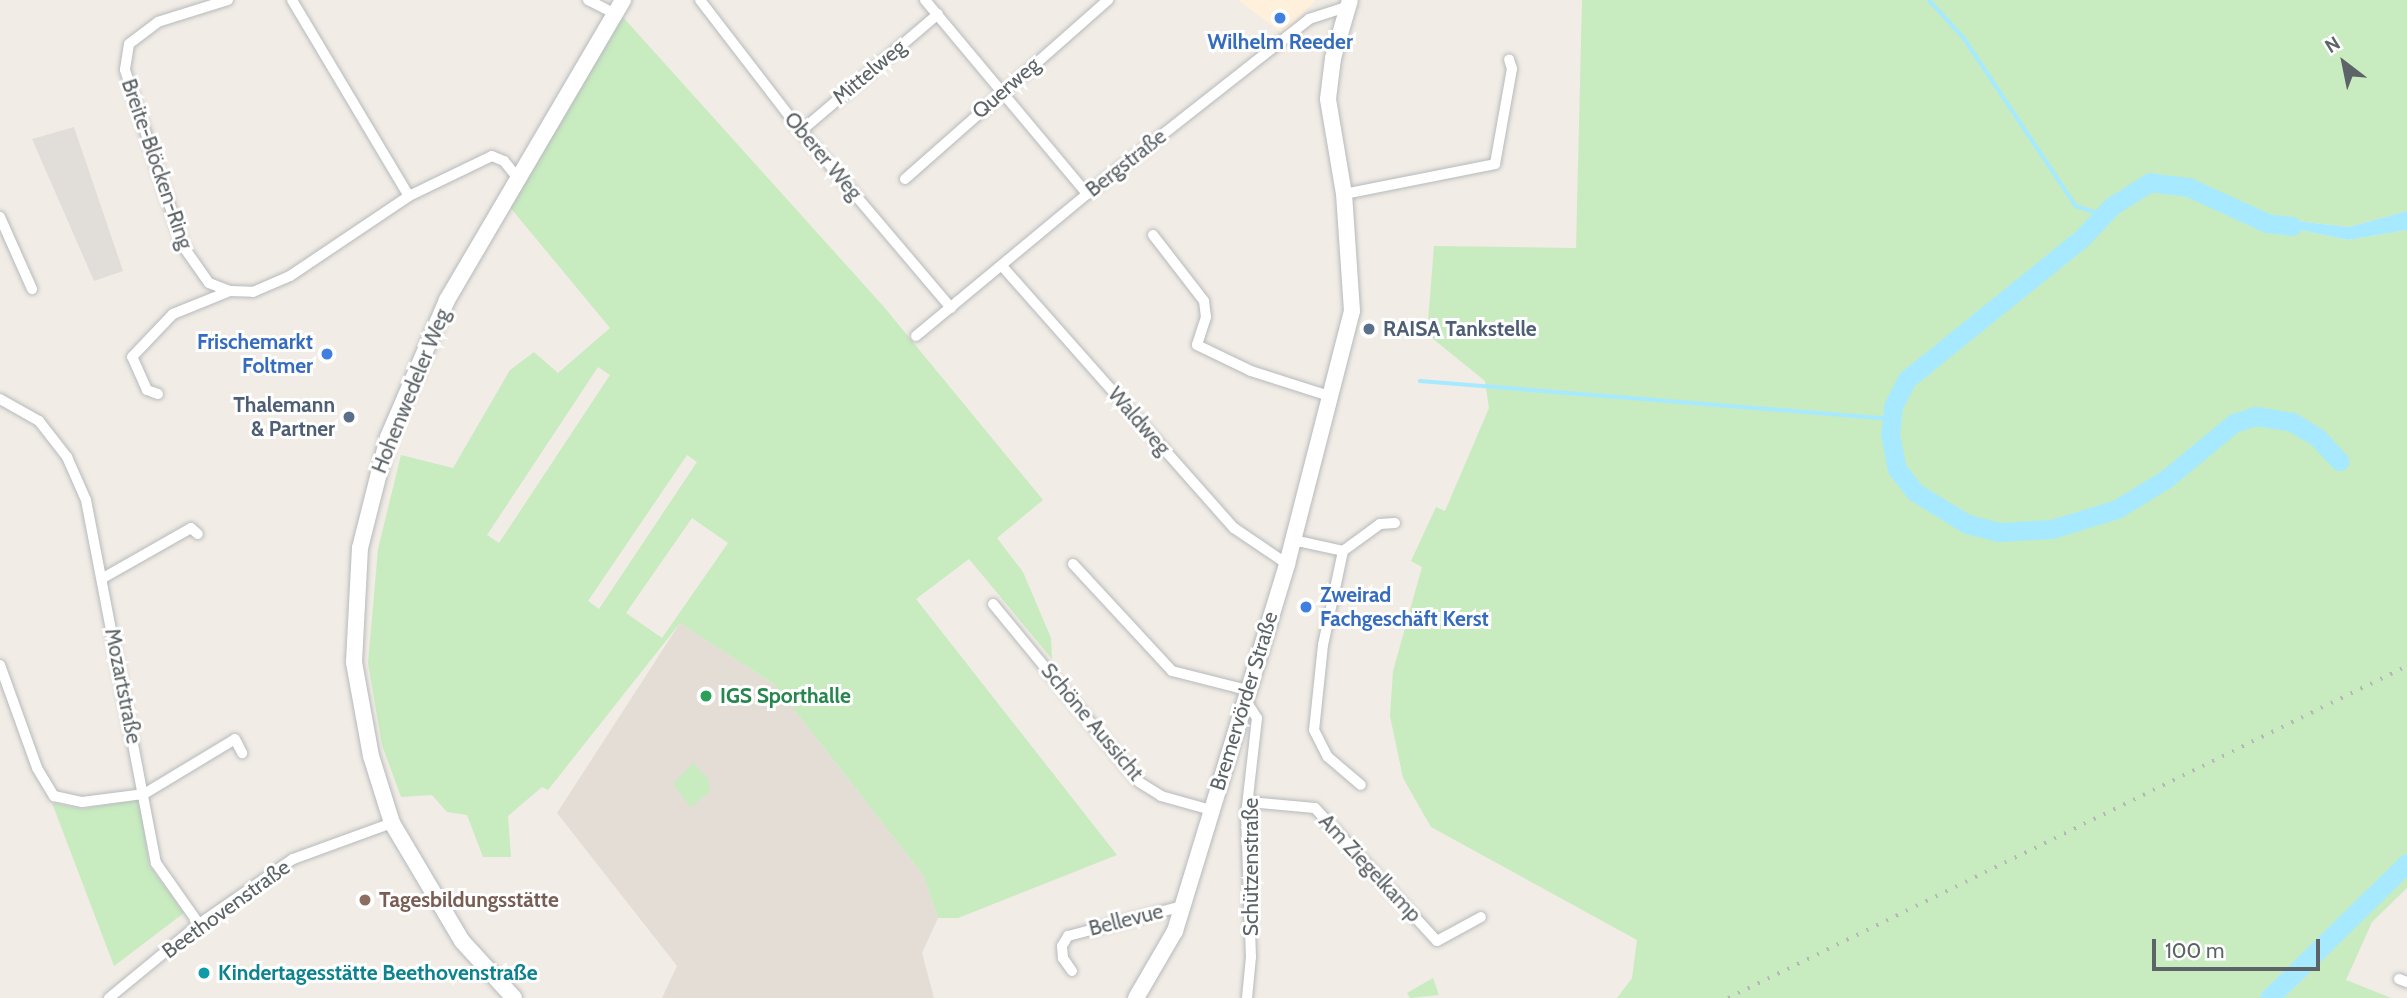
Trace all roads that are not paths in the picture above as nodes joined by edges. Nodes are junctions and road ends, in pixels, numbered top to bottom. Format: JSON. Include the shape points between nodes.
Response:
{"nodes":[{"id":1,"x":228,"y":0,"type":"edge"},
{"id":2,"x":292,"y":0,"type":"edge"},
{"id":3,"x":588,"y":0,"type":"edge"},
{"id":4,"x":700,"y":0,"type":"edge"},
{"id":5,"x":925,"y":0,"type":"edge"},
{"id":6,"x":1103,"y":2,"type":"edge"},
{"id":7,"x":1348,"y":3,"type":"edge"},
{"id":8,"x":619,"y":7,"type":"edge"},
{"id":9,"x":938,"y":14,"type":"junction"},
{"id":10,"x":1509,"y":58,"type":"dead end"},
{"id":11,"x":1002,"y":90,"type":"junction"},
{"id":12,"x":801,"y":131,"type":"junction"},
{"id":13,"x":516,"y":176,"type":"junction"},
{"id":14,"x":905,"y":178,"type":"dead end"},
{"id":15,"x":1087,"y":194,"type":"junction"},
{"id":16,"x":1344,"y":194,"type":"junction"},
{"id":17,"x":409,"y":196,"type":"junction"},
{"id":18,"x":0,"y":217,"type":"edge"},
{"id":19,"x":1153,"y":236,"type":"dead end"},
{"id":20,"x":1002,"y":266,"type":"junction"},
{"id":21,"x":32,"y":289,"type":"dead end"},
{"id":22,"x":230,"y":291,"type":"junction"},
{"id":23,"x":951,"y":308,"type":"junction"},
{"id":24,"x":916,"y":337,"type":"dead end"},
{"id":25,"x":158,"y":394,"type":"dead end"},
{"id":26,"x":1329,"y":396,"type":"junction"},
{"id":27,"x":0,"y":399,"type":"edge"},
{"id":28,"x":1395,"y":523,"type":"dead end"},
{"id":29,"x":198,"y":534,"type":"dead end"},
{"id":30,"x":1293,"y":540,"type":"junction"},
{"id":31,"x":1343,"y":551,"type":"junction"},
{"id":32,"x":1073,"y":564,"type":"dead end"},
{"id":33,"x":1287,"y":564,"type":"junction"},
{"id":34,"x":103,"y":578,"type":"junction"},
{"id":35,"x":993,"y":604,"type":"dead end"},
{"id":36,"x":0,"y":665,"type":"edge"},
{"id":37,"x":1246,"y":694,"type":"junction"},
{"id":38,"x":242,"y":753,"type":"dead end"},
{"id":39,"x":1362,"y":785,"type":"dead end"},
{"id":40,"x":144,"y":794,"type":"junction"},
{"id":41,"x":1249,"y":802,"type":"junction"},
{"id":42,"x":1211,"y":810,"type":"junction"},
{"id":43,"x":392,"y":823,"type":"junction"},
{"id":44,"x":1182,"y":906,"type":"junction"},
{"id":45,"x":1481,"y":917,"type":"dead end"},
{"id":46,"x":199,"y":924,"type":"junction"},
{"id":47,"x":1072,"y":971,"type":"dead end"},
{"id":48,"x":109,"y":998,"type":"edge"},
{"id":49,"x":514,"y":998,"type":"edge"},
{"id":50,"x":1136,"y":998,"type":"edge"},
{"id":51,"x":1247,"y":998,"type":"edge"}],
"edges":[{"from":1,"to":22,"type":"street","name":"Breite-Blöcken-Ring","via":[[158,22],[129,44],[125,70],[183,246],[209,283]]},
{"from":2,"to":17,"type":"street"},
{"from":3,"to":8,"type":"street"},
{"from":4,"to":12,"type":"street","name":"Oberer Weg"},
{"from":5,"to":9,"type":"street"},
{"from":6,"to":11,"type":"street","name":"Querweg"},
{"from":7,"to":15,"type":"street","name":"Bergstraße","via":[[1310,19]]},
{"from":7,"to":16,"type":"street","name":"Bremervörder Straße","via":[[1328,99]]},
{"from":8,"to":13,"type":"street","name":"Hohenwedeler Weg"},
{"from":9,"to":11,"type":"street"},
{"from":9,"to":12,"type":"street","name":"Mittelweg"},
{"from":10,"to":16,"type":"street","via":[[1513,69],[1495,164]]},
{"from":11,"to":14,"type":"street","name":"Querweg"},
{"from":11,"to":15,"type":"street"},
{"from":12,"to":23,"type":"street","name":"Oberer Weg"},
{"from":13,"to":17,"type":"street","via":[[504,161],[492,156]]},
{"from":13,"to":43,"type":"street","name":"Hohenwedeler Weg","via":[[447,300],[388,437],[360,548],[354,662],[371,756]]},
{"from":15,"to":20,"type":"street","name":"Bergstraße"},
{"from":16,"to":26,"type":"street","name":"Bremervörder Straße","via":[[1352,311]]},
{"from":17,"to":22,"type":"street","via":[[290,276],[253,292]]},
{"from":18,"to":21,"type":"street"},
{"from":19,"to":26,"type":"street","via":[[1204,301],[1206,317],[1197,345],[1251,371]]},
{"from":20,"to":23,"type":"street","name":"Bergstraße"},
{"from":20,"to":33,"type":"street","name":"Waldweg","via":[[1234,528]]},
{"from":22,"to":25,"type":"street","via":[[173,314],[132,357],[147,390]]},
{"from":23,"to":24,"type":"street","name":"Bergstraße"},
{"from":26,"to":30,"type":"street","name":"Bremervörder Straße"},
{"from":27,"to":34,"type":"street","name":"Mozartstraße","via":[[38,421],[67,457],[86,499]]},
{"from":28,"to":31,"type":"street","via":[[1380,524]]},
{"from":29,"to":34,"type":"street","via":[[191,528]]},
{"from":30,"to":31,"type":"street"},
{"from":30,"to":33,"type":"street","name":"Bremervörder Straße"},
{"from":31,"to":39,"type":"street","via":[[1323,645],[1314,730],[1328,757]]},
{"from":32,"to":37,"type":"street","via":[[1172,671]]},
{"from":33,"to":37,"type":"street","name":"Bremervörder Straße"},
{"from":34,"to":40,"type":"street","name":"Mozartstraße"},
{"from":35,"to":42,"type":"street","name":"Schöne Aussicht","via":[[1139,782],[1161,796]]},
{"from":36,"to":40,"type":"street","via":[[37,768],[54,796],[82,802]]},
{"from":37,"to":41,"type":"street","name":"Schützenstraße","via":[[1257,718]]},
{"from":37,"to":42,"type":"street","name":"Bremervörder Straße"},
{"from":38,"to":40,"type":"street","via":[[235,739]]},
{"from":40,"to":46,"type":"street","name":"Mozartstraße","via":[[156,863]]},
{"from":41,"to":45,"type":"street","name":"Am Ziegelkamp","via":[[1315,808],[1437,941]]},
{"from":41,"to":51,"type":"street","name":"Schützenstraße","via":[[1251,957]]},
{"from":42,"to":44,"type":"street","name":"Bremervörder Straße"},
{"from":43,"to":46,"type":"street","name":"Beethovenstraße","via":[[293,859]]},
{"from":43,"to":49,"type":"street","name":"Hohenwedeler Weg","via":[[462,941]]},
{"from":44,"to":47,"type":"street","name":"Bellevue","via":[[1068,936],[1062,946],[1063,958]]},
{"from":44,"to":50,"type":"street","name":"Bremervörder Straße","via":[[1175,932]]},
{"from":46,"to":48,"type":"street","name":"Beethovenstraße"}]}
